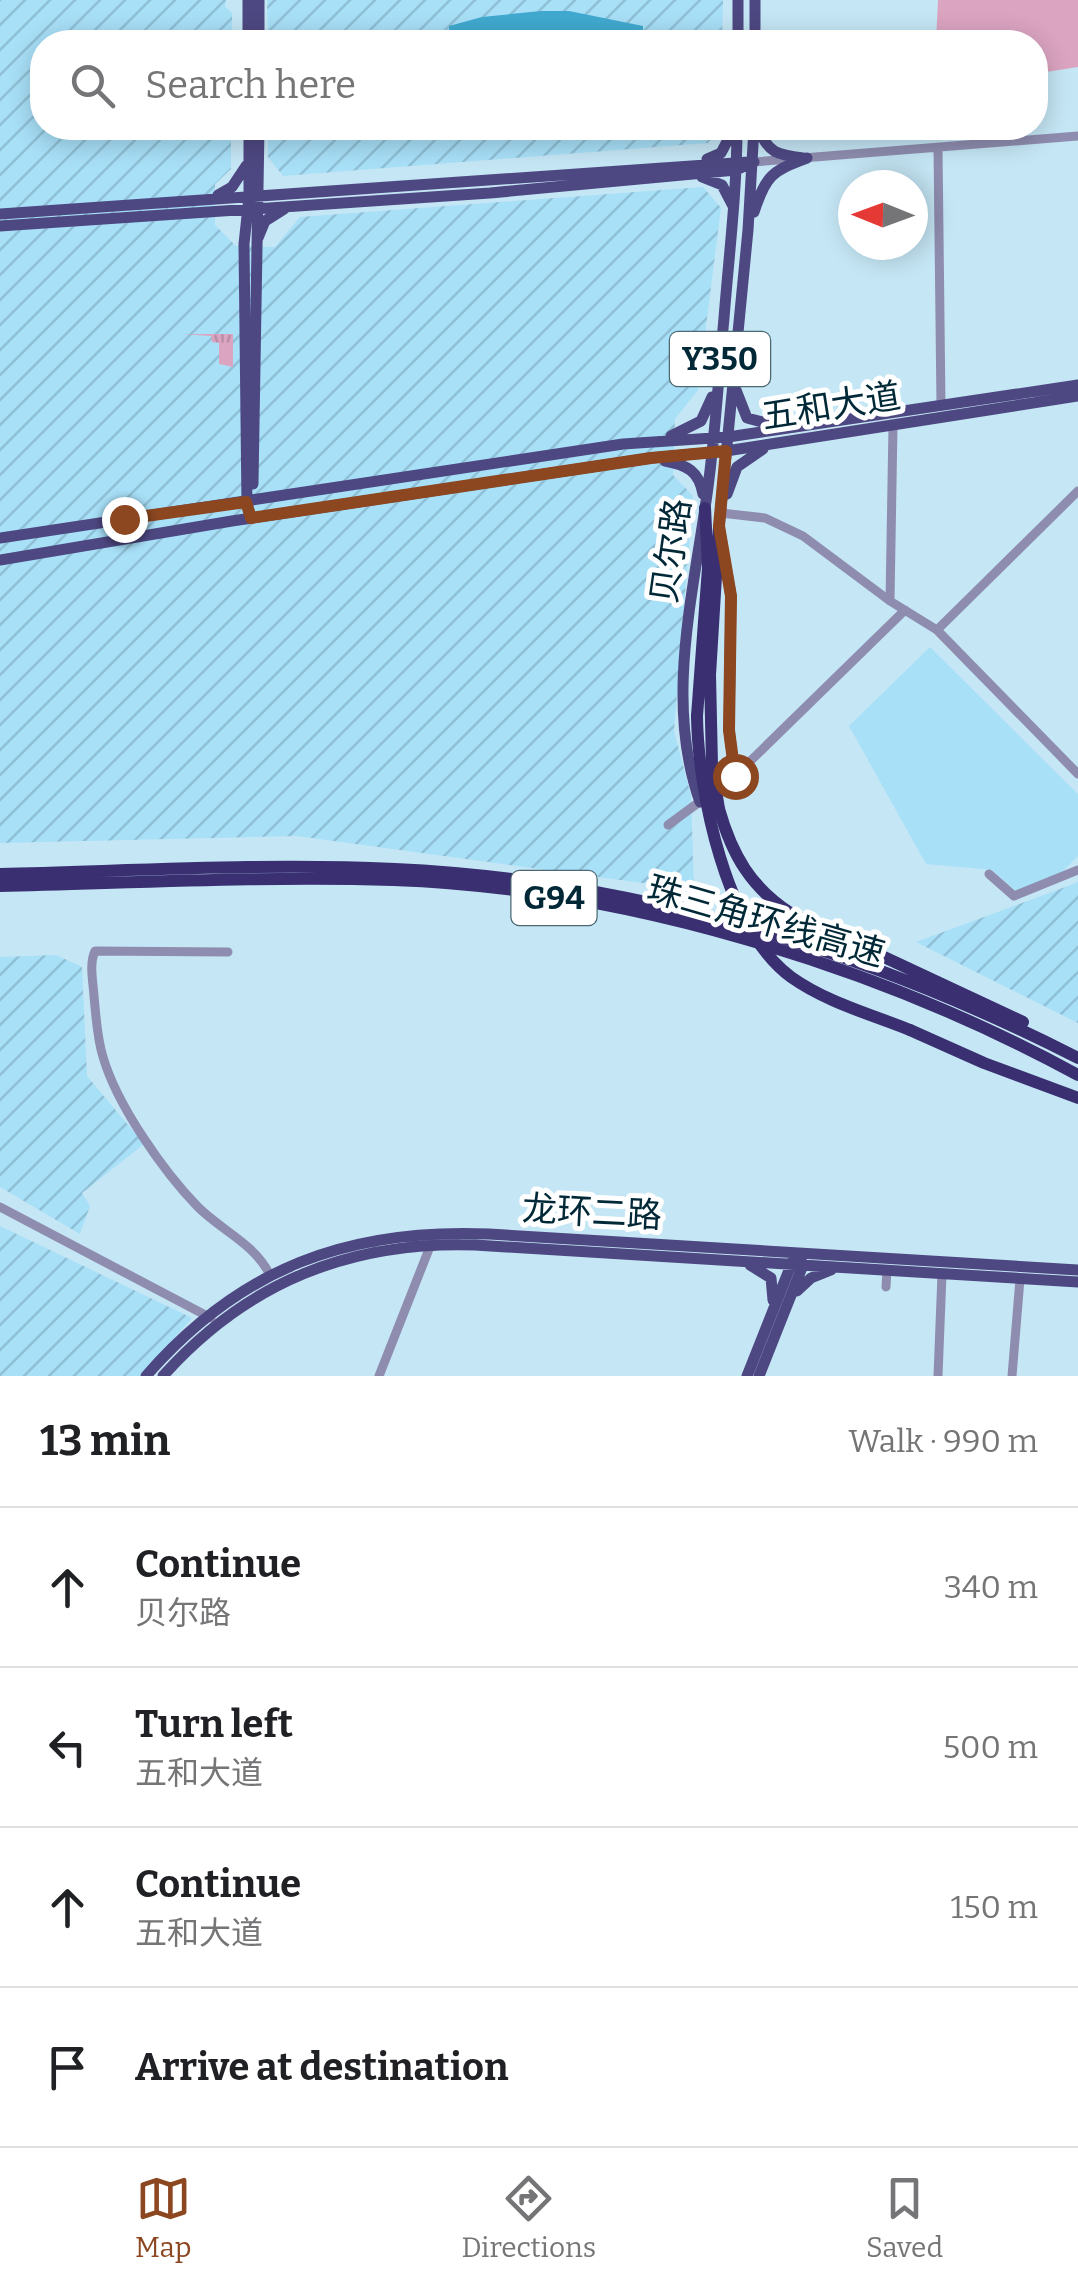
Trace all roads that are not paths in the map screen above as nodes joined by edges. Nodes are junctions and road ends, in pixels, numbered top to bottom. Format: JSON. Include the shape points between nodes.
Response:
{"nodes":[{"id":1,"x":248,"y":0,"type":"edge"},
{"id":2,"x":259,"y":0,"type":"edge"},
{"id":3,"x":726,"y":0,"type":"edge"},
{"id":4,"x":738,"y":0,"type":"edge"},
{"id":5,"x":755,"y":0,"type":"edge"},
{"id":6,"x":738,"y":16,"type":"junction"},
{"id":7,"x":248,"y":30,"type":"edge"},
{"id":8,"x":259,"y":30,"type":"edge"},
{"id":9,"x":738,"y":30,"type":"edge"},
{"id":10,"x":755,"y":30,"type":"edge"},
{"id":11,"x":1078,"y":136,"type":"edge"},
{"id":12,"x":1048,"y":139,"type":"edge"},
{"id":13,"x":250,"y":140,"type":"edge"},
{"id":14,"x":257,"y":140,"type":"edge"},
{"id":15,"x":730,"y":140,"type":"edge"},
{"id":16,"x":735,"y":140,"type":"edge"},
{"id":17,"x":756,"y":140,"type":"edge"},
{"id":18,"x":763,"y":140,"type":"edge"},
{"id":19,"x":1031,"y":140,"type":"edge"},
{"id":20,"x":938,"y":148,"type":"junction"},
{"id":21,"x":254,"y":158,"type":"junction"},
{"id":22,"x":807,"y":158,"type":"junction"},
{"id":23,"x":754,"y":162,"type":"junction"},
{"id":24,"x":736,"y":165,"type":"junction"},
{"id":25,"x":683,"y":170,"type":"junction"},
{"id":26,"x":298,"y":200,"type":"junction"},
{"id":27,"x":252,"y":203,"type":"junction"},
{"id":28,"x":210,"y":205,"type":"junction"},
{"id":29,"x":734,"y":210,"type":"junction"},
{"id":30,"x":0,"y":214,"type":"edge"},
{"id":31,"x":0,"y":226,"type":"edge"},
{"id":32,"x":748,"y":230,"type":"junction"},
{"id":33,"x":250,"y":248,"type":"junction"},
{"id":34,"x":720,"y":368,"type":"junction"},
{"id":35,"x":734,"y":374,"type":"junction"},
{"id":36,"x":1078,"y":385,"type":"edge"},
{"id":37,"x":1078,"y":396,"type":"edge"},
{"id":38,"x":941,"y":406,"type":"junction"},
{"id":39,"x":893,"y":425,"type":"junction"},
{"id":40,"x":786,"y":428,"type":"junction"},
{"id":41,"x":721,"y":437,"type":"junction"},
{"id":42,"x":656,"y":442,"type":"junction"},
{"id":43,"x":780,"y":442,"type":"junction"},
{"id":44,"x":726,"y":451,"type":"junction"},
{"id":45,"x":711,"y":452,"type":"junction"},
{"id":46,"x":651,"y":458,"type":"junction"},
{"id":47,"x":249,"y":468,"type":"junction"},
{"id":48,"x":1078,"y":490,"type":"edge"},
{"id":49,"x":296,"y":494,"type":"junction"},
{"id":50,"x":249,"y":501,"type":"junction"},
{"id":51,"x":202,"y":508,"type":"junction"},
{"id":52,"x":705,"y":508,"type":"junction"},
{"id":53,"x":251,"y":518,"type":"junction"},
{"id":54,"x":720,"y":520,"type":"junction"},
{"id":55,"x":0,"y":538,"type":"edge"},
{"id":56,"x":0,"y":560,"type":"edge"},
{"id":57,"x":890,"y":601,"type":"junction"},
{"id":58,"x":905,"y":610,"type":"junction"},
{"id":59,"x":937,"y":630,"type":"junction"},
{"id":60,"x":1078,"y":774,"type":"edge"},
{"id":61,"x":735,"y":776,"type":"junction"},
{"id":62,"x":700,"y":802,"type":"junction"},
{"id":63,"x":668,"y":825,"type":"dead end"},
{"id":64,"x":1078,"y":870,"type":"edge"},
{"id":65,"x":0,"y":874,"type":"edge"},
{"id":66,"x":989,"y":874,"type":"dead end"},
{"id":67,"x":0,"y":886,"type":"edge"},
{"id":68,"x":228,"y":952,"type":"dead end"},
{"id":69,"x":1078,"y":1054,"type":"edge"},
{"id":70,"x":1078,"y":1075,"type":"edge"},
{"id":71,"x":1078,"y":1098,"type":"edge"},
{"id":72,"x":0,"y":1208,"type":"edge"},
{"id":73,"x":431,"y":1239,"type":"junction"},
{"id":74,"x":798,"y":1252,"type":"junction"},
{"id":75,"x":737,"y":1261,"type":"junction"},
{"id":76,"x":942,"y":1261,"type":"junction"},
{"id":77,"x":797,"y":1265,"type":"junction"},
{"id":78,"x":843,"y":1268,"type":"junction"},
{"id":79,"x":887,"y":1270,"type":"junction"},
{"id":80,"x":1078,"y":1270,"type":"edge"},
{"id":81,"x":270,"y":1274,"type":"junction"},
{"id":82,"x":1020,"y":1278,"type":"junction"},
{"id":83,"x":1078,"y":1282,"type":"edge"},
{"id":84,"x":886,"y":1288,"type":"dead end"},
{"id":85,"x":788,"y":1303,"type":"junction"},
{"id":86,"x":770,"y":1316,"type":"junction"},
{"id":87,"x":212,"y":1318,"type":"junction"},
{"id":88,"x":166,"y":1374,"type":"edge"},
{"id":89,"x":146,"y":1376,"type":"edge"},
{"id":90,"x":379,"y":1376,"type":"edge"},
{"id":91,"x":746,"y":1376,"type":"edge"},
{"id":92,"x":759,"y":1376,"type":"edge"},
{"id":93,"x":938,"y":1376,"type":"edge"},
{"id":94,"x":1012,"y":1376,"type":"edge"}],
"edges":[{"from":1,"to":7,"type":"main road"},
{"from":2,"to":8,"type":"main road"},
{"from":3,"to":6,"type":"street"},
{"from":4,"to":6,"type":"main road"},
{"from":5,"to":10,"type":"main road"},
{"from":6,"to":9,"type":"main road"},
{"from":11,"to":12,"type":"street"},
{"from":13,"to":21,"type":"main road"},
{"from":14,"to":21,"type":"main road"},
{"from":15,"to":25,"type":"main road","via":[[721,153]]},
{"from":16,"to":24,"type":"main road","name":"贝尔路","number":"Y350"},
{"from":17,"to":23,"type":"main road","name":"贝尔路","number":"Y350"},
{"from":18,"to":22,"type":"main road","via":[[775,154]]},
{"from":19,"to":20,"type":"street"},
{"from":20,"to":22,"type":"street"},
{"from":20,"to":38,"type":"street"},
{"from":21,"to":26,"type":"main road","via":[[266,183]]},
{"from":21,"to":27,"type":"main road"},
{"from":21,"to":28,"type":"main road"},
{"from":22,"to":23,"type":"street"},
{"from":22,"to":32,"type":"main road","via":[[771,174]]},
{"from":23,"to":24,"type":"main road"},
{"from":23,"to":32,"type":"main road","name":"贝尔路","number":"Y350"},
{"from":24,"to":25,"type":"main road"},
{"from":24,"to":29,"type":"main road","name":"贝尔路","number":"Y350"},
{"from":25,"to":26,"type":"main road"},
{"from":25,"to":29,"type":"main road","via":[[722,184]]},
{"from":26,"to":27,"type":"main road"},
{"from":26,"to":33,"type":"main road","via":[[265,221]]},
{"from":27,"to":28,"type":"main road"},
{"from":27,"to":33,"type":"main road"},
{"from":28,"to":30,"type":"main road"},
{"from":28,"to":31,"type":"main road"},
{"from":28,"to":33,"type":"main road","via":[[236,220]]},
{"from":29,"to":34,"type":"main road","name":"贝尔路","number":"Y350"},
{"from":32,"to":35,"type":"main road","name":"贝尔路","number":"Y350"},
{"from":33,"to":47,"type":"main road"},
{"from":34,"to":41,"type":"main road","name":"贝尔路","number":"Y350"},
{"from":34,"to":42,"type":"main road","via":[[701,421]]},
{"from":35,"to":40,"type":"main road","via":[[747,418]]},
{"from":35,"to":41,"type":"main road","name":"贝尔路","number":"Y350"},
{"from":36,"to":38,"type":"main road","name":"五和大道"},
{"from":37,"to":39,"type":"main road","name":"五和大道"},
{"from":38,"to":40,"type":"main road","name":"五和大道"},
{"from":39,"to":43,"type":"main road","name":"五和大道"},
{"from":39,"to":57,"type":"street"},
{"from":40,"to":41,"type":"main road","name":"五和大道"},
{"from":41,"to":42,"type":"main road","name":"五和大道"},
{"from":41,"to":44,"type":"main road","name":"贝尔路","number":"Y350"},
{"from":41,"to":45,"type":"main road","name":"贝尔路","number":"Y350"},
{"from":42,"to":49,"type":"main road","name":"五和大道"},
{"from":43,"to":44,"type":"main road","name":"五和大道"},
{"from":43,"to":54,"type":"main road","via":[[737,467]]},
{"from":44,"to":45,"type":"main road","name":"五和大道"},
{"from":44,"to":54,"type":"main road","name":"贝尔路","number":"Y350"},
{"from":45,"to":46,"type":"main road","name":"五和大道"},
{"from":45,"to":52,"type":"main road","name":"贝尔路","number":"Y350"},
{"from":46,"to":52,"type":"main road","via":[[696,474]]},
{"from":46,"to":53,"type":"main road","name":"五和大道"},
{"from":47,"to":49,"type":"main road","via":[[265,487]]},
{"from":47,"to":50,"type":"main road"},
{"from":47,"to":51,"type":"main road","via":[[234,493]]},
{"from":48,"to":59,"type":"street"},
{"from":49,"to":50,"type":"main road","name":"五和大道"},
{"from":50,"to":51,"type":"main road","name":"五和大道"},
{"from":50,"to":53,"type":"main road"},
{"from":51,"to":55,"type":"main road","name":"五和大道"},
{"from":52,"to":62,"type":"main road","name":"贝尔路","number":"Y350","via":[[682,732]]},
{"from":52,"to":71,"type":"highway","bridge":true,"via":[[698,744],[708,812],[757,940],[805,986]]},
{"from":53,"to":56,"type":"main road","name":"五和大道"},
{"from":54,"to":57,"type":"street","via":[[765,518],[803,536]]},
{"from":54,"to":61,"type":"main road","name":"贝尔路","number":"Y350","via":[[731,596]]},
{"from":54,"to":69,"type":"highway","bridge":true,"via":[[712,765],[742,869],[774,903],[801,919],[996,1008]]},
{"from":57,"to":58,"type":"street"},
{"from":58,"to":59,"type":"street"},
{"from":58,"to":61,"type":"street"},
{"from":59,"to":60,"type":"street"},
{"from":61,"to":62,"type":"street"},
{"from":62,"to":63,"type":"street"},
{"from":64,"to":66,"type":"street","via":[[1014,896]]},
{"from":65,"to":69,"type":"highway","name":"珠三角环线高速","number":"G94","via":[[305,866],[470,874],[565,888],[824,950]]},
{"from":67,"to":70,"type":"highway","name":"珠三角环线高速","number":"G94","via":[[396,880],[571,900],[723,933],[846,972]]},
{"from":68,"to":81,"type":"street","via":[[96,951],[96,1021],[108,1072],[147,1140],[197,1206],[251,1248]]},
{"from":72,"to":87,"type":"street"},
{"from":73,"to":74,"type":"main road","name":"龙环二路"},
{"from":73,"to":75,"type":"main road","name":"龙环二路"},
{"from":73,"to":81,"type":"main road","name":"龙环二路","via":[[347,1245]]},
{"from":73,"to":87,"type":"main road","name":"龙环二路","via":[[322,1266]]},
{"from":73,"to":90,"type":"street"},
{"from":74,"to":76,"type":"main road","name":"龙环二路","via":[[911,1254]]},
{"from":74,"to":77,"type":"main road"},
{"from":75,"to":77,"type":"main road","name":"龙环二路"},
{"from":75,"to":86,"type":"main road","via":[[770,1278]]},
{"from":76,"to":79,"type":"main road","name":"龙环二路"},
{"from":76,"to":80,"type":"main road","name":"龙环二路","via":[[995,1258]]},
{"from":76,"to":82,"type":"main road","name":"龙环二路"},
{"from":76,"to":93,"type":"street"},
{"from":77,"to":78,"type":"main road","name":"龙环二路"},
{"from":77,"to":85,"type":"main road"},
{"from":77,"to":86,"type":"main road"},
{"from":78,"to":79,"type":"main road","name":"龙环二路"},
{"from":78,"to":85,"type":"main road","via":[[814,1276]]},
{"from":79,"to":84,"type":"street"},
{"from":81,"to":87,"type":"main road","name":"龙环二路"},
{"from":82,"to":83,"type":"main road","name":"龙环二路"},
{"from":82,"to":94,"type":"street"},
{"from":85,"to":92,"type":"main road"},
{"from":86,"to":91,"type":"main road"},
{"from":87,"to":88,"type":"main road","name":"龙环二路"},
{"from":87,"to":89,"type":"main road","name":"龙环二路"}]}
